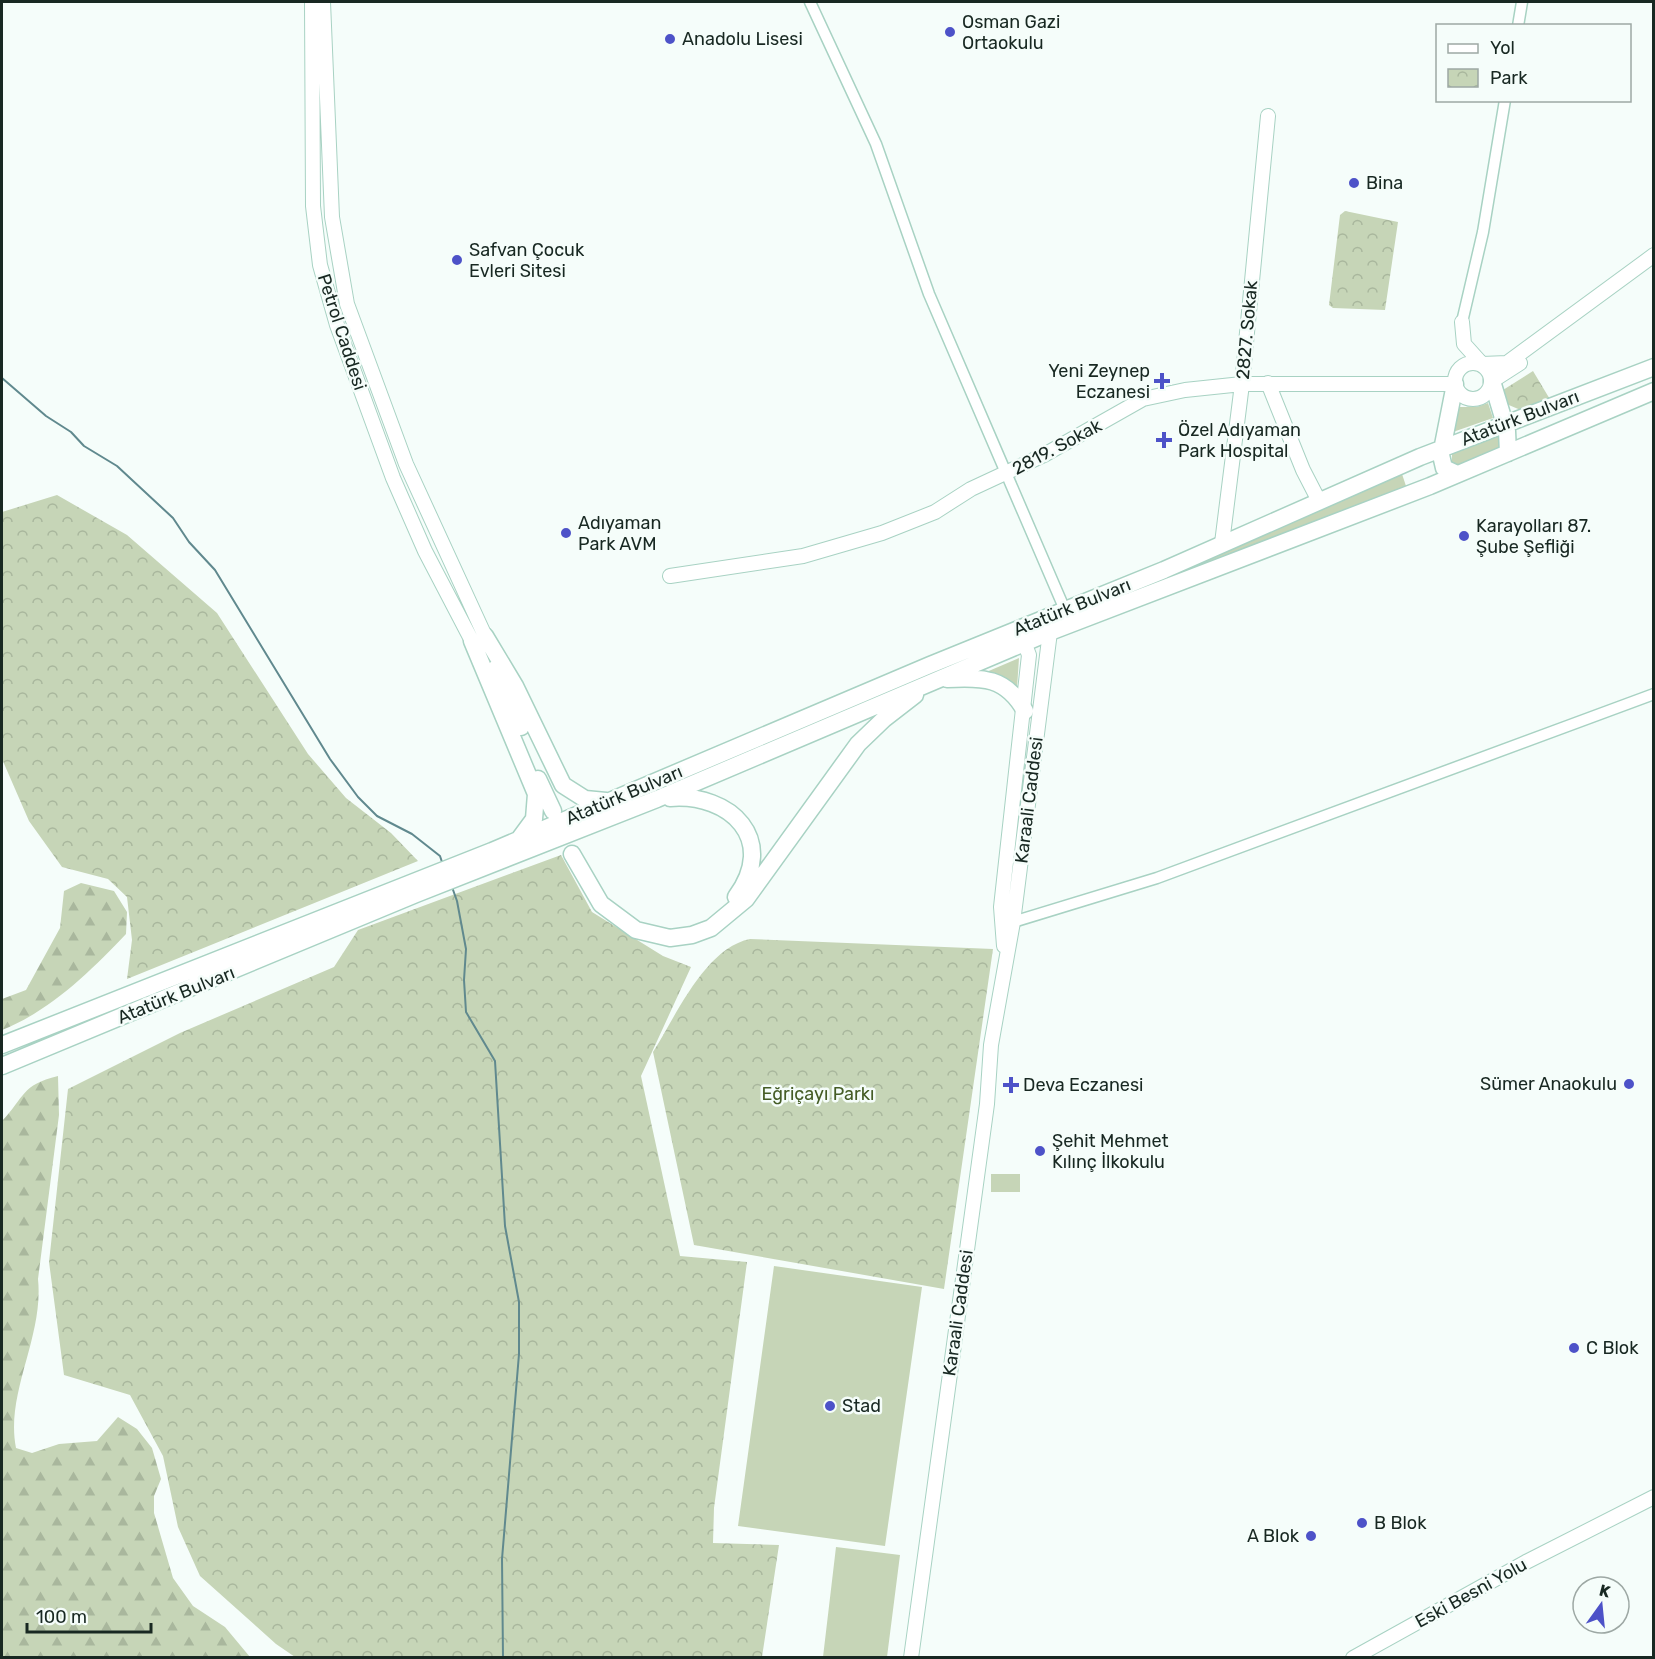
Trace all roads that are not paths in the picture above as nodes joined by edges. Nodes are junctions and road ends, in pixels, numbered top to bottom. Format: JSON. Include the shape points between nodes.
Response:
{"nodes":[{"id":1,"x":312,"y":2,"type":"edge"},
{"id":2,"x":323,"y":2,"type":"edge"},
{"id":3,"x":810,"y":2,"type":"edge"},
{"id":4,"x":1522,"y":2,"type":"edge"},
{"id":5,"x":1518,"y":24,"type":"edge"},
{"id":6,"x":1505,"y":102,"type":"edge"},
{"id":7,"x":1268,"y":116,"type":"dead end"},
{"id":8,"x":1653,"y":255,"type":"edge"},
{"id":9,"x":1653,"y":265,"type":"edge"},
{"id":10,"x":1462,"y":322,"type":"junction"},
{"id":11,"x":1482,"y":364,"type":"junction"},
{"id":12,"x":1653,"y":366,"type":"edge"},
{"id":13,"x":1455,"y":381,"type":"junction"},
{"id":14,"x":1492,"y":381,"type":"junction"},
{"id":15,"x":1268,"y":383,"type":"junction"},
{"id":16,"x":1242,"y":384,"type":"junction"},
{"id":17,"x":1649,"y":394,"type":"edge"},
{"id":18,"x":1505,"y":424,"type":"junction"},
{"id":19,"x":1443,"y":448,"type":"junction"},
{"id":20,"x":1508,"y":453,"type":"junction"},
{"id":21,"x":1007,"y":473,"type":"junction"},
{"id":22,"x":1457,"y":474,"type":"junction"},
{"id":23,"x":1319,"y":501,"type":"junction"},
{"id":24,"x":1222,"y":543,"type":"junction"},
{"id":25,"x":670,"y":576,"type":"dead end"},
{"id":26,"x":1065,"y":610,"type":"junction"},
{"id":27,"x":1050,"y":632,"type":"junction"},
{"id":28,"x":478,"y":638,"type":"junction"},
{"id":29,"x":1024,"y":642,"type":"junction"},
{"id":30,"x":936,"y":680,"type":"junction"},
{"id":31,"x":1653,"y":694,"type":"edge"},
{"id":32,"x":1025,"y":711,"type":"junction"},
{"id":33,"x":657,"y":799,"type":"junction"},
{"id":34,"x":613,"y":800,"type":"junction"},
{"id":35,"x":556,"y":809,"type":"dead end"},
{"id":36,"x":519,"y":839,"type":"junction"},
{"id":37,"x":495,"y":857,"type":"junction"},
{"id":38,"x":414,"y":888,"type":"junction"},
{"id":39,"x":1013,"y":922,"type":"junction"},
{"id":40,"x":1005,"y":968,"type":"junction"},
{"id":41,"x":2,"y":1045,"type":"edge"},
{"id":42,"x":2,"y":1066,"type":"edge"},
{"id":43,"x":1653,"y":1497,"type":"edge"},
{"id":44,"x":1590,"y":1531,"type":"junction"},
{"id":45,"x":911,"y":1658,"type":"edge"},
{"id":46,"x":1353,"y":1658,"type":"edge"},
{"id":47,"x":1373,"y":1658,"type":"edge"}],
"edges":[{"from":1,"to":28,"type":"main road","name":"Petrol Caddesi","via":[[313,206],[320,265],[337,326],[393,478],[425,551]]},
{"from":2,"to":28,"type":"main road","via":[[332,217],[347,304],[406,464]]},
{"from":3,"to":21,"type":"street","via":[[876,144],[929,294]]},
{"from":4,"to":5,"type":"street"},
{"from":6,"to":10,"type":"street","via":[[1483,232]]},
{"from":7,"to":16,"type":"main road","name":"2827. Sokak"},
{"from":8,"to":11,"type":"main road","via":[[1509,362]]},
{"from":9,"to":14,"type":"main road"},
{"from":10,"to":11,"type":"main road","via":[[1464,344]]},
{"from":10,"to":13,"type":"main road"},
{"from":11,"to":13,"type":"main road","via":[[1468,363],[1458,371]]},
{"from":11,"to":14,"type":"main road"},
{"from":12,"to":18,"type":"highway","name":"Atatürk Bulvarı"},
{"from":13,"to":14,"type":"main road","via":[[1462,395],[1475,399],[1487,393]]},
{"from":13,"to":15,"type":"main road","name":"2819. Sokak"},
{"from":13,"to":19,"type":"highway"},
{"from":14,"to":18,"type":"highway"},
{"from":15,"to":16,"type":"main road","name":"2819. Sokak"},
{"from":15,"to":23,"type":"main road","via":[[1302,470]]},
{"from":16,"to":21,"type":"main road","name":"2819. Sokak","via":[[1143,399]]},
{"from":16,"to":24,"type":"main road","name":"2827. Sokak"},
{"from":17,"to":20,"type":"highway","name":"Atatürk Bulvarı"},
{"from":18,"to":19,"type":"highway","name":"Atatürk Bulvarı"},
{"from":18,"to":20,"type":"highway"},
{"from":19,"to":22,"type":"highway","via":[[1444,468]]},
{"from":19,"to":23,"type":"highway","name":"Atatürk Bulvarı"},
{"from":20,"to":22,"type":"highway","name":"Atatürk Bulvarı"},
{"from":21,"to":25,"type":"main road","name":"2819. Sokak","via":[[971,489],[935,512],[842,546],[803,556]]},
{"from":21,"to":26,"type":"street"},
{"from":22,"to":27,"type":"highway","name":"Atatürk Bulvarı"},
{"from":23,"to":24,"type":"highway","name":"Atatürk Bulvarı"},
{"from":24,"to":26,"type":"highway","name":"Atatürk Bulvarı"},
{"from":26,"to":34,"type":"highway","name":"Atatürk Bulvarı"},
{"from":27,"to":29,"type":"highway","name":"Atatürk Bulvarı"},
{"from":27,"to":39,"type":"main road","name":"Karaali Caddesi"},
{"from":28,"to":34,"type":"highway","via":[[515,686],[563,785],[585,799]]},
{"from":28,"to":35,"type":"highway"},
{"from":28,"to":36,"type":"highway","via":[[536,794],[534,819]]},
{"from":29,"to":30,"type":"highway","name":"Atatürk Bulvarı"},
{"from":29,"to":32,"type":"main road","name":"Karaali Caddesi","via":[[1029,655]]},
{"from":30,"to":32,"type":"highway","via":[[973,678],[999,684],[1013,692]]},
{"from":30,"to":33,"type":"highway","name":"Atatürk Bulvarı"},
{"from":30,"to":33,"type":"highway","via":[[893,711],[862,740],[746,899],[711,928],[692,935],[670,938],[636,930],[602,904],[575,852],[603,896],[633,920],[670,929],[708,921],[736,897],[749,874],[752,861],[748,834],[734,814],[713,802],[691,796]]},
{"from":31,"to":39,"type":"street","via":[[1157,878]]},
{"from":32,"to":40,"type":"main road","name":"Karaali Caddesi","via":[[1001,907]]},
{"from":33,"to":37,"type":"highway","name":"Atatürk Bulvarı"},
{"from":34,"to":36,"type":"highway","name":"Atatürk Bulvarı"},
{"from":36,"to":37,"type":"highway","name":"Atatürk Bulvarı"},
{"from":37,"to":38,"type":"highway"},
{"from":38,"to":41,"type":"highway","name":"Atatürk Bulvarı"},
{"from":38,"to":42,"type":"highway","name":"Atatürk Bulvarı"},
{"from":39,"to":40,"type":"main road","name":"Karaali Caddesi"},
{"from":40,"to":45,"type":"main road","name":"Karaali Caddesi","via":[[991,1045],[987,1104]]},
{"from":43,"to":44,"type":"main road","name":"Eski Besni Yolu"},
{"from":44,"to":46,"type":"main road","name":"Eski Besni Yolu"},
{"from":44,"to":47,"type":"main road","name":"Eski Besni Yolu","via":[[1530,1570]]}]}
